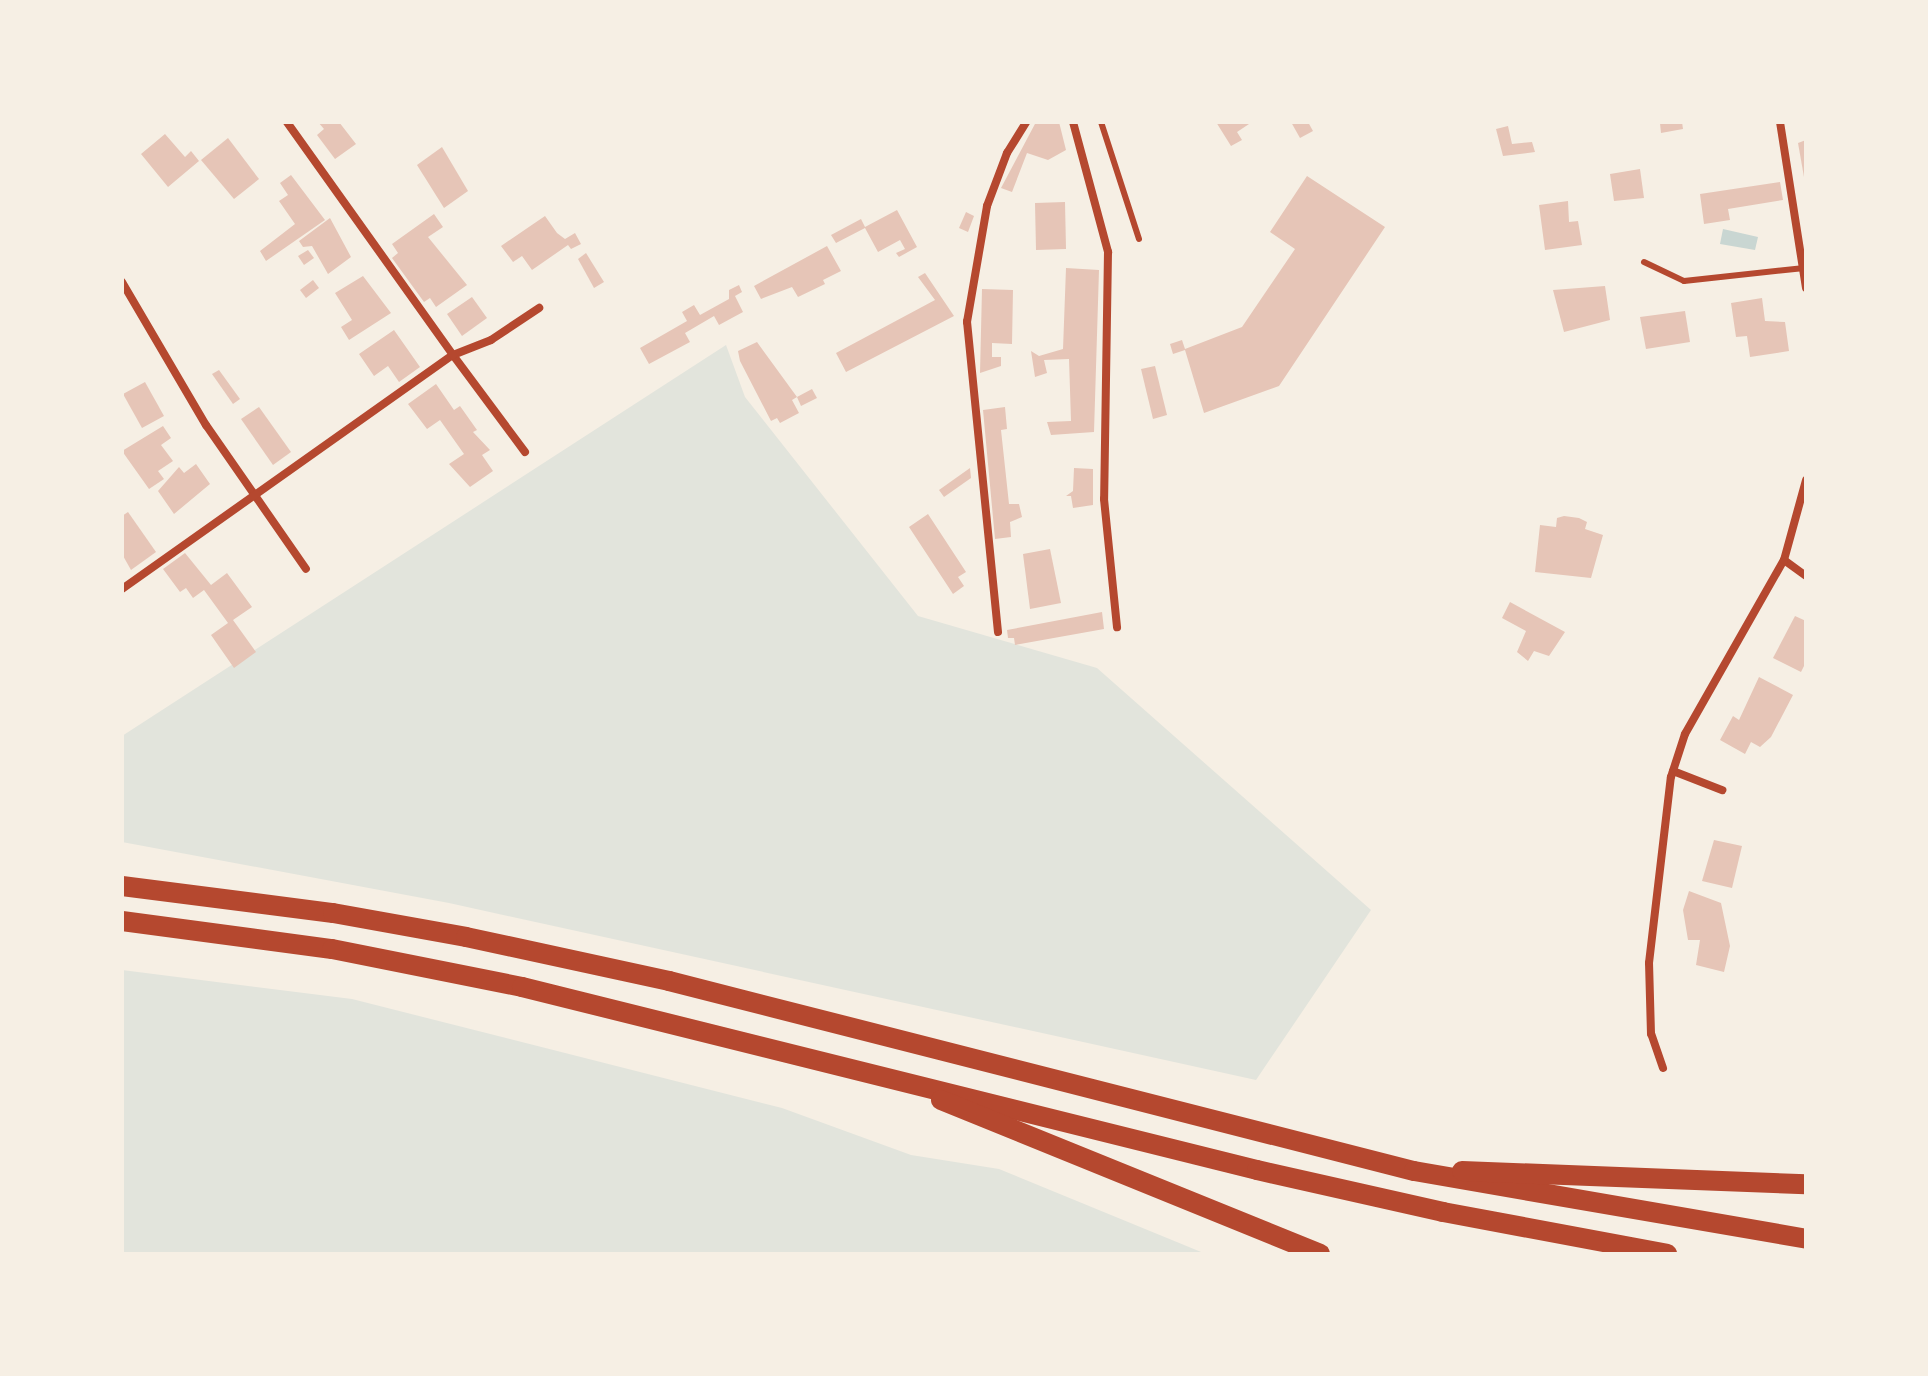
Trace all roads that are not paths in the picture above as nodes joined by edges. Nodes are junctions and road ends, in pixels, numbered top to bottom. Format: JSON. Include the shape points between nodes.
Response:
{"nodes":[{"id":1,"x":287,"y":122,"type":"edge"},
{"id":2,"x":1026,"y":122,"type":"edge"},
{"id":3,"x":1073,"y":122,"type":"edge"},
{"id":4,"x":1101,"y":122,"type":"edge"},
{"id":5,"x":1780,"y":122,"type":"edge"},
{"id":6,"x":1801,"y":228,"type":"edge"},
{"id":7,"x":1139,"y":239,"type":"dead end"},
{"id":8,"x":1644,"y":262,"type":"dead end"},
{"id":9,"x":1804,"y":268,"type":"edge"},
{"id":10,"x":122,"y":282,"type":"edge"},
{"id":11,"x":1806,"y":288,"type":"edge"},
{"id":12,"x":539,"y":308,"type":"dead end"},
{"id":13,"x":453,"y":355,"type":"junction"},
{"id":14,"x":525,"y":452,"type":"dead end"},
{"id":15,"x":1806,"y":480,"type":"edge"},
{"id":16,"x":256,"y":496,"type":"junction"},
{"id":17,"x":1802,"y":507,"type":"edge"},
{"id":18,"x":1784,"y":560,"type":"junction"},
{"id":19,"x":306,"y":569,"type":"dead end"},
{"id":20,"x":1806,"y":576,"type":"edge"},
{"id":21,"x":122,"y":589,"type":"edge"},
{"id":22,"x":1117,"y":627,"type":"dead end"},
{"id":23,"x":998,"y":632,"type":"dead end"},
{"id":24,"x":1673,"y":771,"type":"junction"},
{"id":25,"x":1722,"y":790,"type":"dead end"},
{"id":26,"x":122,"y":886,"type":"edge"},
{"id":27,"x":122,"y":921,"type":"edge"},
{"id":28,"x":1663,"y":1068,"type":"dead end"},
{"id":29,"x":883,"y":1075,"type":"junction"},
{"id":30,"x":1414,"y":1171,"type":"junction"},
{"id":31,"x":1806,"y":1184,"type":"edge"},
{"id":32,"x":1806,"y":1239,"type":"edge"},
{"id":33,"x":1320,"y":1254,"type":"edge"},
{"id":34,"x":1667,"y":1254,"type":"edge"}],
"edges":[{"from":1,"to":13,"type":"street"},
{"from":2,"to":23,"type":"street","via":[[1007,153],[987,206],[967,322]]},
{"from":3,"to":22,"type":"street","via":[[1108,252],[1104,499]]},
{"from":4,"to":7,"type":"lane"},
{"from":5,"to":6,"type":"street"},
{"from":6,"to":9,"type":"street"},
{"from":8,"to":9,"type":"lane","via":[[1684,281]]},
{"from":9,"to":11,"type":"street"},
{"from":10,"to":16,"type":"street","via":[[206,425]]},
{"from":12,"to":13,"type":"street","via":[[491,340]]},
{"from":13,"to":14,"type":"street"},
{"from":13,"to":16,"type":"street"},
{"from":15,"to":17,"type":"street"},
{"from":16,"to":19,"type":"street"},
{"from":16,"to":21,"type":"street"},
{"from":17,"to":18,"type":"street"},
{"from":18,"to":20,"type":"street"},
{"from":18,"to":24,"type":"street","via":[[1685,734]]},
{"from":24,"to":25,"type":"street"},
{"from":24,"to":28,"type":"street","via":[[1649,963],[1651,1034]]},
{"from":26,"to":30,"type":"highway","via":[[333,913],[669,981]]},
{"from":27,"to":29,"type":"highway","via":[[268,939],[447,971]]},
{"from":29,"to":33,"type":"highway","via":[[1084,1162]]},
{"from":29,"to":34,"type":"highway","via":[[1381,1199]]},
{"from":30,"to":31,"type":"highway","via":[[1535,1171]]},
{"from":30,"to":32,"type":"highway"}]}
